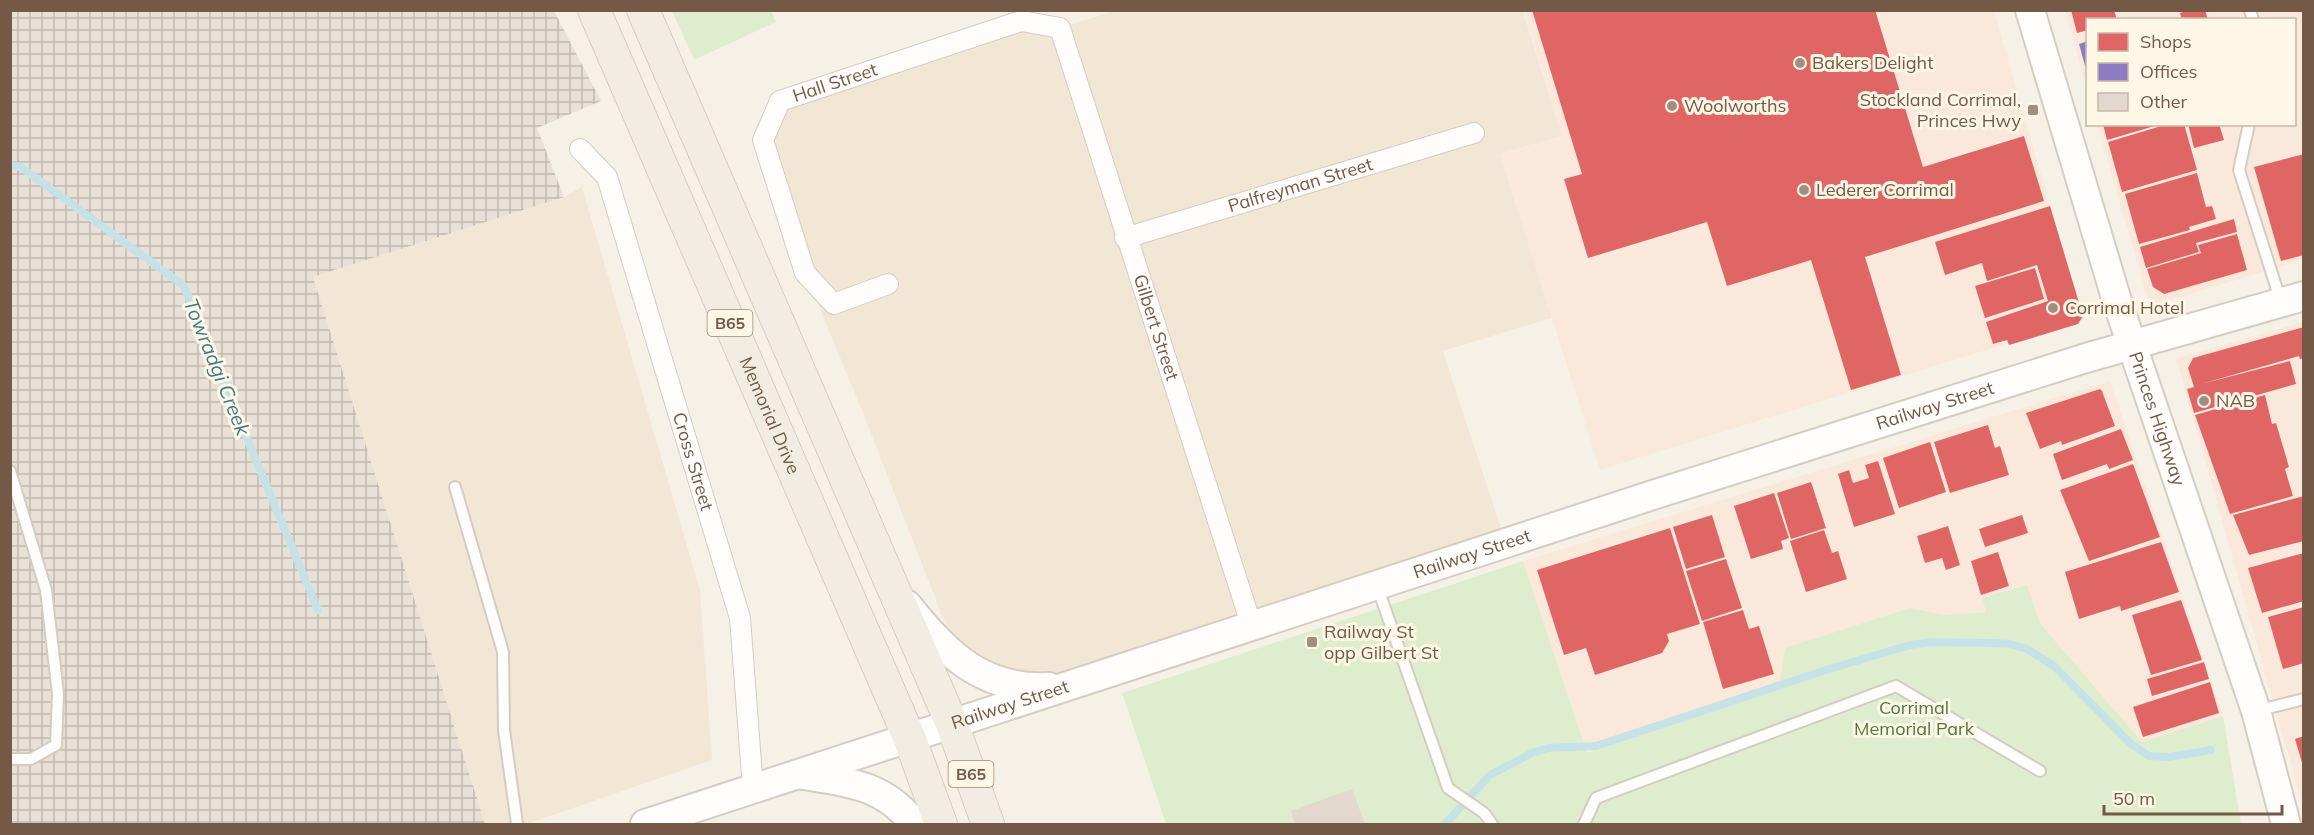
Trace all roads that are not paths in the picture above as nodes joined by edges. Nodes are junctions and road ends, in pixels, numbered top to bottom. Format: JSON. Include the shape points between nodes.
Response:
{"nodes":[{"id":1,"x":594,"y":10,"type":"edge"},
{"id":2,"x":643,"y":10,"type":"edge"},
{"id":3,"x":2031,"y":10,"type":"edge"},
{"id":4,"x":1059,"y":28,"type":"joint"},
{"id":5,"x":2249,"y":126,"type":"edge"},
{"id":6,"x":1474,"y":133,"type":"dead end"},
{"id":7,"x":580,"y":148,"type":"dead end"},
{"id":8,"x":1125,"y":238,"type":"junction"},
{"id":9,"x":888,"y":284,"type":"dead end"},
{"id":10,"x":2292,"y":299,"type":"edge"},
{"id":11,"x":2131,"y":345,"type":"junction"},
{"id":12,"x":10,"y":471,"type":"edge"},
{"id":13,"x":455,"y":487,"type":"dead end"},
{"id":14,"x":1377,"y":586,"type":"junction"},
{"id":15,"x":894,"y":590,"type":"junction"},
{"id":16,"x":1252,"y":627,"type":"junction"},
{"id":17,"x":1070,"y":686,"type":"junction"},
{"id":18,"x":2304,"y":699,"type":"edge"},
{"id":19,"x":2256,"y":711,"type":"junction"},
{"id":20,"x":952,"y":724,"type":"junction"},
{"id":21,"x":909,"y":737,"type":"junction"},
{"id":22,"x":10,"y":759,"type":"edge"},
{"id":23,"x":2040,"y":771,"type":"dead end"},
{"id":24,"x":799,"y":774,"type":"junction"},
{"id":25,"x":753,"y":789,"type":"junction"},
{"id":26,"x":518,"y":825,"type":"edge"},
{"id":27,"x":645,"y":825,"type":"edge"},
{"id":28,"x":914,"y":825,"type":"edge"},
{"id":29,"x":941,"y":825,"type":"edge"},
{"id":30,"x":988,"y":825,"type":"edge"},
{"id":31,"x":1492,"y":825,"type":"edge"},
{"id":32,"x":1584,"y":825,"type":"edge"},
{"id":33,"x":2286,"y":825,"type":"edge"}],
"edges":[{"from":1,"to":21,"type":"main road","name":"Memorial Drive","number":"B65"},
{"from":2,"to":15,"type":"main road","number":"B65"},
{"from":3,"to":11,"type":"main road","name":"Princes Highway"},
{"from":4,"to":8,"type":"street","name":"Gilbert Street"},
{"from":4,"to":9,"type":"street","name":"Hall Street","via":[[1021,21],[780,101],[763,140],[805,273],[834,304]]},
{"from":5,"to":10,"type":"lane","via":[[2240,170]]},
{"from":6,"to":8,"type":"street","name":"Palfreyman Street"},
{"from":7,"to":25,"type":"street","name":"Cross Street","via":[[607,177],[740,618]]},
{"from":8,"to":16,"type":"street","name":"Gilbert Street"},
{"from":10,"to":11,"type":"main road","name":"Railway Street"},
{"from":11,"to":14,"type":"main road","name":"Railway Street"},
{"from":11,"to":19,"type":"main road","name":"Princes Highway"},
{"from":12,"to":22,"type":"lane","via":[[46,590],[58,694],[56,745],[31,759]]},
{"from":13,"to":26,"type":"lane","via":[[503,652],[504,730]]},
{"from":14,"to":16,"type":"main road","name":"Railway Street"},
{"from":14,"to":31,"type":"lane","via":[[1448,788],[1484,813]]},
{"from":15,"to":17,"type":"main road","via":[[933,638],[980,674],[1018,687]]},
{"from":15,"to":20,"type":"main road","number":"B65"},
{"from":16,"to":17,"type":"main road","name":"Railway Street"},
{"from":17,"to":20,"type":"main road","name":"Railway Street"},
{"from":18,"to":19,"type":"lane"},
{"from":19,"to":33,"type":"main road","name":"Princes Highway"},
{"from":20,"to":21,"type":"main road","name":"Railway Street"},
{"from":20,"to":30,"type":"main road","number":"B65"},
{"from":21,"to":24,"type":"main road","name":"Railway Street"},
{"from":21,"to":29,"type":"main road","name":"Memorial Drive","number":"B65"},
{"from":23,"to":32,"type":"lane","via":[[1896,686],[1596,798]]},
{"from":24,"to":25,"type":"main road","name":"Railway Street"},
{"from":24,"to":28,"type":"main road","via":[[865,786],[889,798]]},
{"from":25,"to":27,"type":"main road","name":"Railway Street"}]}
